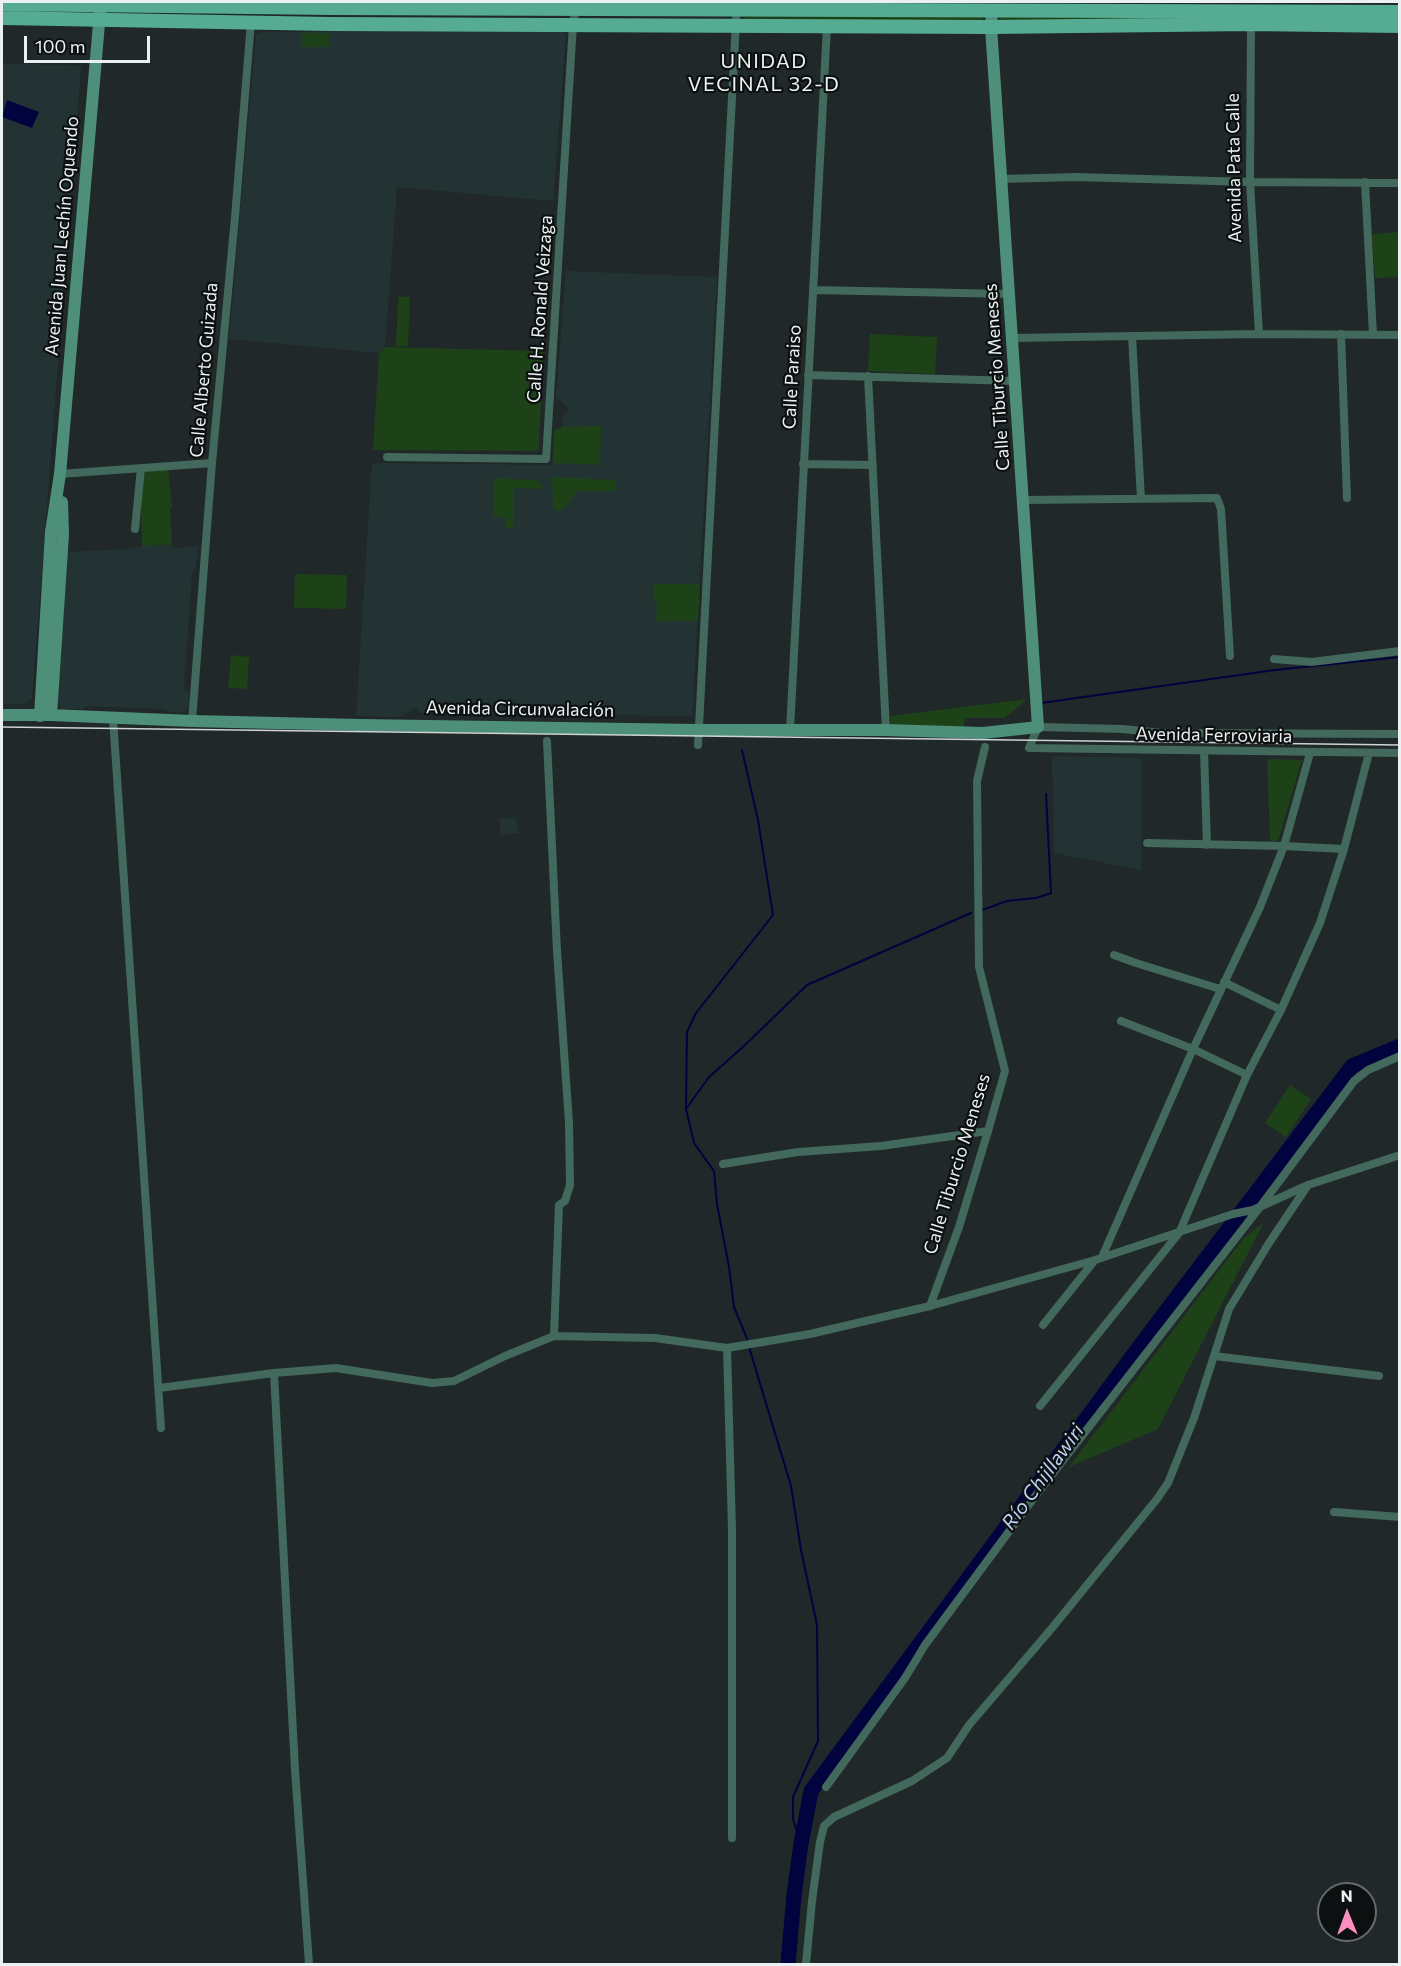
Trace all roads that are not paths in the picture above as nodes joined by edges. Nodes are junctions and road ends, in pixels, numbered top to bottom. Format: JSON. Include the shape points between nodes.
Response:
{"nodes":[{"id":1,"x":100,"y":3,"type":"edge"},
{"id":2,"x":2,"y":4,"type":"edge"},
{"id":3,"x":331,"y":5,"type":"edge"},
{"id":4,"x":576,"y":5,"type":"edge"},
{"id":5,"x":737,"y":6,"type":"edge"},
{"id":6,"x":992,"y":7,"type":"edge"},
{"id":7,"x":1258,"y":12,"type":"edge"},
{"id":8,"x":1400,"y":12,"type":"edge"},
{"id":9,"x":2,"y":18,"type":"edge"},
{"id":10,"x":99,"y":20,"type":"junction"},
{"id":11,"x":251,"y":22,"type":"junction"},
{"id":12,"x":330,"y":24,"type":"junction"},
{"id":13,"x":573,"y":24,"type":"junction"},
{"id":14,"x":735,"y":25,"type":"junction"},
{"id":15,"x":826,"y":26,"type":"junction"},
{"id":16,"x":1400,"y":26,"type":"edge"},
{"id":17,"x":991,"y":27,"type":"junction"},
{"id":18,"x":1001,"y":178,"type":"junction"},
{"id":19,"x":1250,"y":182,"type":"junction"},
{"id":20,"x":1365,"y":182,"type":"junction"},
{"id":21,"x":1400,"y":183,"type":"edge"},
{"id":22,"x":813,"y":290,"type":"junction"},
{"id":23,"x":1009,"y":294,"type":"junction"},
{"id":24,"x":1259,"y":334,"type":"junction"},
{"id":25,"x":1341,"y":334,"type":"junction"},
{"id":26,"x":1373,"y":335,"type":"junction"},
{"id":27,"x":1400,"y":335,"type":"edge"},
{"id":28,"x":1132,"y":336,"type":"junction"},
{"id":29,"x":1012,"y":338,"type":"junction"},
{"id":30,"x":808,"y":375,"type":"junction"},
{"id":31,"x":868,"y":376,"type":"junction"},
{"id":32,"x":1015,"y":381,"type":"junction"},
{"id":33,"x":387,"y":457,"type":"dead end"},
{"id":34,"x":212,"y":464,"type":"junction"},
{"id":35,"x":803,"y":464,"type":"junction"},
{"id":36,"x":873,"y":465,"type":"junction"},
{"id":37,"x":141,"y":468,"type":"junction"},
{"id":38,"x":60,"y":474,"type":"junction"},
{"id":39,"x":1347,"y":498,"type":"dead end"},
{"id":40,"x":1141,"y":499,"type":"junction"},
{"id":41,"x":1023,"y":500,"type":"junction"},
{"id":42,"x":135,"y":529,"type":"dead end"},
{"id":43,"x":1400,"y":651,"type":"edge"},
{"id":44,"x":1230,"y":656,"type":"dead end"},
{"id":45,"x":1274,"y":659,"type":"dead end"},
{"id":46,"x":2,"y":715,"type":"edge"},
{"id":47,"x":46,"y":715,"type":"junction"},
{"id":48,"x":113,"y":718,"type":"junction"},
{"id":49,"x":192,"y":721,"type":"junction"},
{"id":50,"x":1038,"y":727,"type":"junction"},
{"id":51,"x":697,"y":730,"type":"junction"},
{"id":52,"x":790,"y":730,"type":"junction"},
{"id":53,"x":886,"y":730,"type":"junction"},
{"id":54,"x":1400,"y":734,"type":"edge"},
{"id":55,"x":547,"y":741,"type":"dead end"},
{"id":56,"x":698,"y":745,"type":"dead end"},
{"id":57,"x":985,"y":747,"type":"dead end"},
{"id":58,"x":1029,"y":748,"type":"joint"},
{"id":59,"x":1204,"y":751,"type":"junction"},
{"id":60,"x":1310,"y":753,"type":"junction"},
{"id":61,"x":1369,"y":753,"type":"junction"},
{"id":62,"x":1400,"y":753,"type":"edge"},
{"id":63,"x":1147,"y":843,"type":"dead end"},
{"id":64,"x":1207,"y":845,"type":"junction"},
{"id":65,"x":1284,"y":846,"type":"junction"},
{"id":66,"x":1344,"y":849,"type":"junction"},
{"id":67,"x":1113,"y":955,"type":"dead end"},
{"id":68,"x":1222,"y":985,"type":"junction"},
{"id":69,"x":1281,"y":1010,"type":"junction"},
{"id":70,"x":1121,"y":1021,"type":"dead end"},
{"id":71,"x":1193,"y":1049,"type":"junction"},
{"id":72,"x":1400,"y":1056,"type":"edge"},
{"id":73,"x":1247,"y":1075,"type":"junction"},
{"id":74,"x":988,"y":1131,"type":"junction"},
{"id":75,"x":1400,"y":1155,"type":"edge"},
{"id":76,"x":723,"y":1164,"type":"dead end"},
{"id":77,"x":1308,"y":1185,"type":"junction"},
{"id":78,"x":1256,"y":1209,"type":"junction"},
{"id":79,"x":1179,"y":1233,"type":"junction"},
{"id":80,"x":1099,"y":1258,"type":"junction"},
{"id":81,"x":930,"y":1306,"type":"junction"},
{"id":82,"x":1043,"y":1325,"type":"dead end"},
{"id":83,"x":554,"y":1336,"type":"junction"},
{"id":84,"x":727,"y":1348,"type":"junction"},
{"id":85,"x":1214,"y":1356,"type":"junction"},
{"id":86,"x":274,"y":1373,"type":"junction"},
{"id":87,"x":1379,"y":1376,"type":"dead end"},
{"id":88,"x":159,"y":1388,"type":"junction"},
{"id":89,"x":1040,"y":1406,"type":"dead end"},
{"id":90,"x":161,"y":1428,"type":"dead end"},
{"id":91,"x":1334,"y":1512,"type":"dead end"},
{"id":92,"x":1400,"y":1517,"type":"edge"},
{"id":93,"x":826,"y":1787,"type":"dead end"},
{"id":94,"x":732,"y":1838,"type":"dead end"},
{"id":95,"x":309,"y":1965,"type":"edge"},
{"id":96,"x":806,"y":1965,"type":"edge"}],
"edges":[{"from":1,"to":2,"type":"main road"},
{"from":1,"to":3,"type":"main road"},
{"from":1,"to":10,"type":"street","name":"Avenida Juan Lechín Oquendo"},
{"from":3,"to":4,"type":"main road"},
{"from":3,"to":12,"type":"street"},
{"from":4,"to":5,"type":"main road"},
{"from":4,"to":13,"type":"street","name":"Calle H. Ronald Veizaga"},
{"from":5,"to":6,"type":"main road"},
{"from":5,"to":14,"type":"street"},
{"from":6,"to":7,"type":"main road"},
{"from":6,"to":17,"type":"street","name":"Calle Tiburcio Meneses"},
{"from":7,"to":8,"type":"main road"},
{"from":7,"to":16,"type":"main road"},
{"from":7,"to":17,"type":"main road"},
{"from":7,"to":19,"type":"street","name":"Avenida Pata Calle"},
{"from":9,"to":10,"type":"main road"},
{"from":10,"to":11,"type":"main road"},
{"from":10,"to":38,"type":"street","name":"Avenida Juan Lechín Oquendo"},
{"from":11,"to":12,"type":"main road"},
{"from":11,"to":34,"type":"street","name":"Calle Alberto Guizada"},
{"from":12,"to":13,"type":"main road"},
{"from":13,"to":14,"type":"main road"},
{"from":13,"to":33,"type":"street","name":"Calle H. Ronald Veizaga","via":[[546,459]]},
{"from":14,"to":15,"type":"main road"},
{"from":14,"to":51,"type":"street"},
{"from":15,"to":17,"type":"main road"},
{"from":15,"to":22,"type":"street","name":"Calle Paraiso"},
{"from":17,"to":18,"type":"street","name":"Calle Tiburcio Meneses"},
{"from":18,"to":19,"type":"street"},
{"from":18,"to":23,"type":"street","name":"Calle Tiburcio Meneses"},
{"from":19,"to":20,"type":"street"},
{"from":19,"to":24,"type":"street","name":"Avenida Pata Calle"},
{"from":20,"to":21,"type":"street"},
{"from":20,"to":26,"type":"street"},
{"from":22,"to":23,"type":"street"},
{"from":22,"to":30,"type":"street","name":"Calle Paraiso"},
{"from":23,"to":29,"type":"street","name":"Calle Tiburcio Meneses"},
{"from":24,"to":25,"type":"street"},
{"from":24,"to":28,"type":"street"},
{"from":25,"to":26,"type":"street"},
{"from":25,"to":39,"type":"street"},
{"from":26,"to":27,"type":"street"},
{"from":28,"to":29,"type":"street"},
{"from":28,"to":40,"type":"street"},
{"from":29,"to":32,"type":"street","name":"Calle Tiburcio Meneses"},
{"from":30,"to":31,"type":"street"},
{"from":30,"to":35,"type":"street","name":"Calle Paraiso"},
{"from":31,"to":32,"type":"street"},
{"from":31,"to":36,"type":"street"},
{"from":32,"to":41,"type":"street","name":"Calle Tiburcio Meneses"},
{"from":34,"to":37,"type":"street"},
{"from":34,"to":49,"type":"street","name":"Calle Alberto Guizada"},
{"from":35,"to":36,"type":"street"},
{"from":35,"to":52,"type":"street","name":"Calle Paraiso"},
{"from":36,"to":53,"type":"street"},
{"from":37,"to":38,"type":"street"},
{"from":37,"to":42,"type":"street"},
{"from":38,"to":47,"type":"street","name":"Avenida Juan Lechín Oquendo","via":[[63,534]]},
{"from":40,"to":41,"type":"street"},
{"from":40,"to":44,"type":"street","via":[[1217,498],[1221,509]]},
{"from":41,"to":50,"type":"street","name":"Calle Tiburcio Meneses"},
{"from":43,"to":45,"type":"street","via":[[1312,662]]},
{"from":46,"to":47,"type":"street","name":"Avenida Circunvalación"},
{"from":47,"to":48,"type":"street","name":"Avenida Circunvalación"},
{"from":48,"to":49,"type":"street","name":"Avenida Circunvalación"},
{"from":48,"to":88,"type":"street"},
{"from":49,"to":51,"type":"street","name":"Avenida Circunvalación"},
{"from":50,"to":53,"type":"street","name":"Avenida Circunvalación","via":[[983,733]]},
{"from":50,"to":54,"type":"street","name":"Avenida Ferroviaria","via":[[1162,733]]},
{"from":50,"to":58,"type":"street","name":"Calle Tiburcio Meneses"},
{"from":51,"to":52,"type":"street","name":"Avenida Circunvalación"},
{"from":51,"to":56,"type":"street"},
{"from":52,"to":53,"type":"street","name":"Avenida Circunvalación"},
{"from":55,"to":83,"type":"street","via":[[570,1185],[565,1201],[559,1205]]},
{"from":57,"to":74,"type":"street","name":"Calle Tiburcio Meneses","via":[[976,781],[979,967],[1005,1071]]},
{"from":58,"to":59,"type":"street","name":"Avenida Ferroviaria"},
{"from":59,"to":60,"type":"street","name":"Avenida Ferroviaria"},
{"from":59,"to":64,"type":"street"},
{"from":60,"to":61,"type":"street","name":"Avenida Ferroviaria"},
{"from":60,"to":65,"type":"street"},
{"from":61,"to":62,"type":"street","name":"Avenida Ferroviaria"},
{"from":61,"to":66,"type":"street"},
{"from":63,"to":64,"type":"street"},
{"from":64,"to":65,"type":"street"},
{"from":65,"to":66,"type":"street"},
{"from":65,"to":68,"type":"street"},
{"from":66,"to":69,"type":"street","via":[[1320,923]]},
{"from":67,"to":68,"type":"street"},
{"from":68,"to":69,"type":"street"},
{"from":68,"to":71,"type":"street"},
{"from":69,"to":73,"type":"street"},
{"from":70,"to":71,"type":"street"},
{"from":71,"to":73,"type":"street"},
{"from":71,"to":80,"type":"street"},
{"from":72,"to":78,"type":"street","via":[[1354,1081]]},
{"from":73,"to":79,"type":"street"},
{"from":74,"to":76,"type":"street"},
{"from":74,"to":81,"type":"street","name":"Calle Tiburcio Meneses"},
{"from":75,"to":77,"type":"street"},
{"from":77,"to":78,"type":"street"},
{"from":77,"to":85,"type":"street","via":[[1229,1309]]},
{"from":78,"to":79,"type":"street"},
{"from":78,"to":93,"type":"street","via":[[1036,1495]]},
{"from":79,"to":80,"type":"street"},
{"from":79,"to":89,"type":"street"},
{"from":80,"to":81,"type":"street"},
{"from":80,"to":82,"type":"street"},
{"from":81,"to":84,"type":"street","via":[[810,1334]]},
{"from":83,"to":84,"type":"street","via":[[655,1338]]},
{"from":83,"to":86,"type":"street","via":[[454,1381],[432,1383],[336,1368]]},
{"from":84,"to":94,"type":"street","via":[[732,1530]]},
{"from":85,"to":87,"type":"street"},
{"from":85,"to":96,"type":"street","via":[[1168,1483],[969,1725],[947,1758],[912,1781],[834,1817],[824,1826]]},
{"from":86,"to":88,"type":"street"},
{"from":86,"to":95,"type":"street"},
{"from":88,"to":90,"type":"street"},
{"from":91,"to":92,"type":"street"}]}
